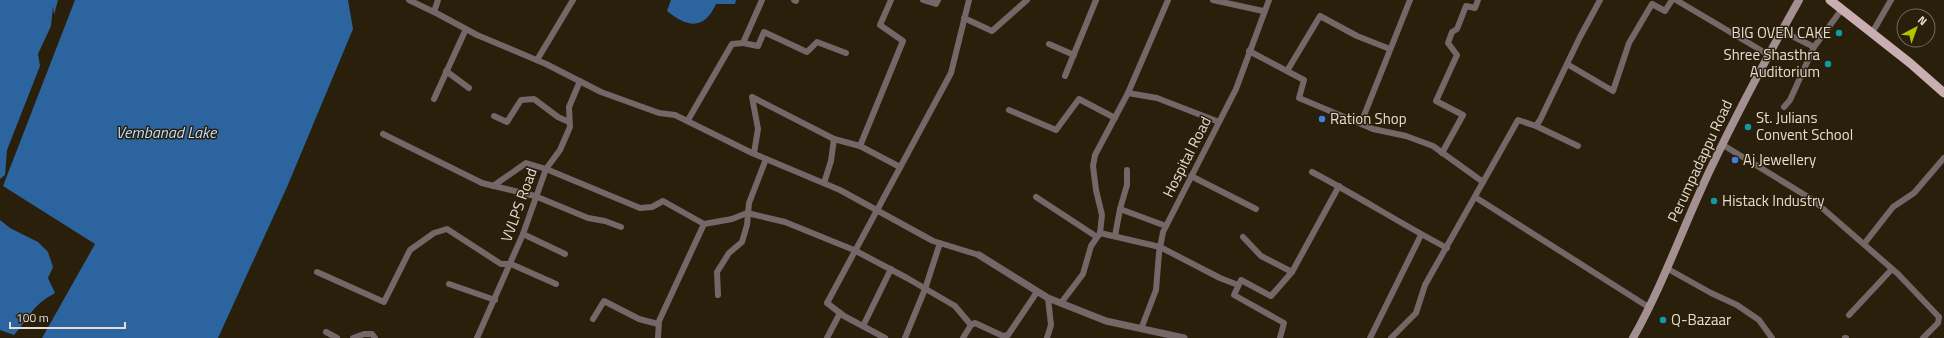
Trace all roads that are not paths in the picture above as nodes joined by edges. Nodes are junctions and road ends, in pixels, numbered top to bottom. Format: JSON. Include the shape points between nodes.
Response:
{"nodes":[{"id":1,"x":409,"y":0,"type":"edge"},
{"id":2,"x":438,"y":0,"type":"edge"},
{"id":3,"x":573,"y":0,"type":"edge"},
{"id":4,"x":762,"y":0,"type":"edge"},
{"id":5,"x":891,"y":0,"type":"edge"},
{"id":6,"x":923,"y":0,"type":"edge"},
{"id":7,"x":938,"y":0,"type":"edge"},
{"id":8,"x":969,"y":0,"type":"edge"},
{"id":9,"x":1028,"y":0,"type":"edge"},
{"id":10,"x":1096,"y":0,"type":"edge"},
{"id":11,"x":1168,"y":0,"type":"edge"},
{"id":12,"x":1213,"y":0,"type":"edge"},
{"id":13,"x":1269,"y":0,"type":"edge"},
{"id":14,"x":1410,"y":0,"type":"edge"},
{"id":15,"x":1478,"y":0,"type":"edge"},
{"id":16,"x":1600,"y":0,"type":"edge"},
{"id":17,"x":1672,"y":0,"type":"edge"},
{"id":18,"x":1676,"y":0,"type":"edge"},
{"id":19,"x":1799,"y":0,"type":"edge"},
{"id":20,"x":1830,"y":0,"type":"edge"},
{"id":21,"x":1891,"y":0,"type":"edge"},
{"id":22,"x":1842,"y":9,"type":"junction"},
{"id":23,"x":1263,"y":11,"type":"junction"},
{"id":24,"x":434,"y":12,"type":"junction"},
{"id":25,"x":964,"y":18,"type":"junction"},
{"id":26,"x":466,"y":29,"type":"junction"},
{"id":27,"x":1782,"y":31,"type":"junction"},
{"id":28,"x":1872,"y":33,"type":"junction"},
{"id":29,"x":742,"y":43,"type":"junction"},
{"id":30,"x":1049,"y":44,"type":"dead end"},
{"id":31,"x":1814,"y":47,"type":"junction"},
{"id":32,"x":1390,"y":49,"type":"junction"},
{"id":33,"x":1249,"y":51,"type":"junction"},
{"id":34,"x":846,"y":53,"type":"dead end"},
{"id":35,"x":1074,"y":55,"type":"junction"},
{"id":36,"x":1769,"y":55,"type":"junction"},
{"id":37,"x":537,"y":60,"type":"junction"},
{"id":38,"x":1567,"y":64,"type":"junction"},
{"id":39,"x":446,"y":71,"type":"junction"},
{"id":40,"x":1287,"y":71,"type":"junction"},
{"id":41,"x":1065,"y":76,"type":"dead end"},
{"id":42,"x":580,"y":81,"type":"junction"},
{"id":43,"x":469,"y":88,"type":"dead end"},
{"id":44,"x":1128,"y":93,"type":"junction"},
{"id":45,"x":1944,"y":93,"type":"edge"},
{"id":46,"x":434,"y":99,"type":"dead end"},
{"id":47,"x":1784,"y":107,"type":"dead end"},
{"id":48,"x":1008,"y":110,"type":"dead end"},
{"id":49,"x":494,"y":116,"type":"dead end"},
{"id":50,"x":1115,"y":118,"type":"junction"},
{"id":51,"x":688,"y":120,"type":"junction"},
{"id":52,"x":569,"y":122,"type":"junction"},
{"id":53,"x":1219,"y":122,"type":"junction"},
{"id":54,"x":1361,"y":123,"type":"junction"},
{"id":55,"x":1536,"y":126,"type":"junction"},
{"id":56,"x":383,"y":134,"type":"dead end"},
{"id":57,"x":834,"y":140,"type":"junction"},
{"id":58,"x":1722,"y":145,"type":"junction"},
{"id":59,"x":860,"y":146,"type":"junction"},
{"id":60,"x":1578,"y":146,"type":"dead end"},
{"id":61,"x":754,"y":153,"type":"junction"},
{"id":62,"x":1442,"y":153,"type":"junction"},
{"id":63,"x":1944,"y":158,"type":"edge"},
{"id":64,"x":766,"y":159,"type":"junction"},
{"id":65,"x":900,"y":167,"type":"junction"},
{"id":66,"x":546,"y":169,"type":"junction"},
{"id":67,"x":1128,"y":170,"type":"dead end"},
{"id":68,"x":1312,"y":172,"type":"dead end"},
{"id":69,"x":1191,"y":176,"type":"junction"},
{"id":70,"x":1483,"y":182,"type":"junction"},
{"id":71,"x":824,"y":183,"type":"junction"},
{"id":72,"x":493,"y":186,"type":"junction"},
{"id":73,"x":1339,"y":186,"type":"junction"},
{"id":74,"x":535,"y":196,"type":"junction"},
{"id":75,"x":1036,"y":197,"type":"dead end"},
{"id":76,"x":1475,"y":198,"type":"junction"},
{"id":77,"x":1120,"y":209,"type":"junction"},
{"id":78,"x":1256,"y":209,"type":"dead end"},
{"id":79,"x":876,"y":210,"type":"junction"},
{"id":80,"x":747,"y":213,"type":"junction"},
{"id":81,"x":704,"y":224,"type":"junction"},
{"id":82,"x":1166,"y":226,"type":"junction"},
{"id":83,"x":621,"y":227,"type":"dead end"},
{"id":84,"x":523,"y":234,"type":"junction"},
{"id":85,"x":1098,"y":235,"type":"junction"},
{"id":86,"x":1421,"y":235,"type":"junction"},
{"id":87,"x":1115,"y":236,"type":"junction"},
{"id":88,"x":1242,"y":237,"type":"dead end"},
{"id":89,"x":940,"y":243,"type":"junction"},
{"id":90,"x":1864,"y":244,"type":"junction"},
{"id":91,"x":1160,"y":247,"type":"junction"},
{"id":92,"x":1447,"y":248,"type":"junction"},
{"id":93,"x":854,"y":250,"type":"junction"},
{"id":94,"x":565,"y":254,"type":"dead end"},
{"id":95,"x":979,"y":254,"type":"joint"},
{"id":96,"x":511,"y":264,"type":"junction"},
{"id":97,"x":891,"y":269,"type":"junction"},
{"id":98,"x":1668,"y":269,"type":"junction"},
{"id":99,"x":1892,"y":269,"type":"junction"},
{"id":100,"x":317,"y":272,"type":"dead end"},
{"id":101,"x":1292,"y":272,"type":"junction"},
{"id":102,"x":449,"y":284,"type":"dead end"},
{"id":103,"x":556,"y":284,"type":"dead end"},
{"id":104,"x":1238,"y":285,"type":"junction"},
{"id":105,"x":925,"y":289,"type":"junction"},
{"id":106,"x":1037,"y":292,"type":"junction"},
{"id":107,"x":718,"y":295,"type":"dead end"},
{"id":108,"x":1048,"y":298,"type":"junction"},
{"id":109,"x":495,"y":300,"type":"junction"},
{"id":110,"x":1061,"y":303,"type":"junction"},
{"id":111,"x":1650,"y":308,"type":"junction"},
{"id":112,"x":840,"y":313,"type":"junction"},
{"id":113,"x":1849,"y":315,"type":"dead end"},
{"id":114,"x":593,"y":319,"type":"dead end"},
{"id":115,"x":658,"y":324,"type":"junction"},
{"id":116,"x":971,"y":325,"type":"junction"},
{"id":117,"x":863,"y":326,"type":"junction"},
{"id":118,"x":1141,"y":329,"type":"junction"},
{"id":119,"x":326,"y":332,"type":"dead end"},
{"id":120,"x":1010,"y":336,"type":"edge"},
{"id":121,"x":337,"y":338,"type":"edge"},
{"id":122,"x":353,"y":338,"type":"edge"},
{"id":123,"x":375,"y":338,"type":"edge"},
{"id":124,"x":477,"y":338,"type":"edge"},
{"id":125,"x":658,"y":338,"type":"edge"},
{"id":126,"x":828,"y":338,"type":"edge"},
{"id":127,"x":884,"y":338,"type":"edge"},
{"id":128,"x":905,"y":338,"type":"edge"},
{"id":129,"x":963,"y":338,"type":"edge"},
{"id":130,"x":1047,"y":338,"type":"edge"},
{"id":131,"x":1179,"y":338,"type":"edge"},
{"id":132,"x":1280,"y":338,"type":"edge"},
{"id":133,"x":1370,"y":338,"type":"edge"},
{"id":134,"x":1391,"y":338,"type":"edge"},
{"id":135,"x":1633,"y":338,"type":"edge"},
{"id":136,"x":1772,"y":338,"type":"edge"},
{"id":137,"x":1923,"y":338,"type":"edge"}],
"edges":[{"from":1,"to":24,"type":"street"},
{"from":2,"to":24,"type":"street"},
{"from":3,"to":37,"type":"street"},
{"from":4,"to":29,"type":"street"},
{"from":5,"to":59,"type":"street","via":[[880,26],[903,41]]},
{"from":6,"to":7,"type":"street","via":[[936,4]]},
{"from":8,"to":25,"type":"street"},
{"from":9,"to":25,"type":"street","via":[[992,31]]},
{"from":10,"to":35,"type":"street"},
{"from":11,"to":44,"type":"street"},
{"from":12,"to":23,"type":"street"},
{"from":13,"to":23,"type":"street","name":"Hospital Road"},
{"from":14,"to":32,"type":"street"},
{"from":15,"to":62,"type":"street","via":[[1475,8],[1466,6],[1448,43],[1457,55],[1436,100],[1464,115]]},
{"from":16,"to":38,"type":"street"},
{"from":17,"to":38,"type":"street","via":[[1664,10],[1652,4],[1629,43],[1613,91]]},
{"from":18,"to":36,"type":"street"},
{"from":19,"to":27,"type":"main road","name":"Perumpadappu Road"},
{"from":20,"to":22,"type":"main road"},
{"from":21,"to":28,"type":"street"},
{"from":22,"to":28,"type":"main road"},
{"from":22,"to":31,"type":"street"},
{"from":23,"to":33,"type":"street","name":"Hospital Road"},
{"from":24,"to":26,"type":"street"},
{"from":25,"to":65,"type":"street","via":[[951,73]]},
{"from":26,"to":37,"type":"street"},
{"from":26,"to":39,"type":"street"},
{"from":27,"to":31,"type":"street"},
{"from":27,"to":36,"type":"main road","name":"Perumpadappu Road"},
{"from":28,"to":45,"type":"main road"},
{"from":29,"to":34,"type":"street","via":[[758,46],[764,32],[807,52],[817,42]]},
{"from":29,"to":51,"type":"street","via":[[732,44]]},
{"from":30,"to":35,"type":"street"},
{"from":31,"to":47,"type":"street","via":[[1790,100]]},
{"from":32,"to":40,"type":"street","via":[[1357,36],[1320,16]]},
{"from":32,"to":54,"type":"street"},
{"from":33,"to":40,"type":"street"},
{"from":33,"to":53,"type":"street","name":"Hospital Road","via":[[1236,89]]},
{"from":35,"to":41,"type":"street"},
{"from":36,"to":58,"type":"main road","name":"Perumpadappu Road"},
{"from":37,"to":42,"type":"street"},
{"from":38,"to":55,"type":"street"},
{"from":39,"to":43,"type":"street"},
{"from":39,"to":46,"type":"street"},
{"from":40,"to":54,"type":"street","via":[[1304,80],[1299,98]]},
{"from":42,"to":51,"type":"street","via":[[621,100]]},
{"from":42,"to":52,"type":"street","name":"VVLPS Road","via":[[569,107]]},
{"from":44,"to":50,"type":"street"},
{"from":44,"to":53,"type":"street","via":[[1157,98]]},
{"from":48,"to":50,"type":"street","via":[[1056,130],[1079,99]]},
{"from":49,"to":52,"type":"street","via":[[507,122],[521,100],[534,99]]},
{"from":50,"to":85,"type":"street","via":[[1094,155],[1096,190],[1102,215]]},
{"from":51,"to":61,"type":"street"},
{"from":52,"to":66,"type":"street","name":"VVLPS Road","via":[[570,127],[560,150]]},
{"from":53,"to":69,"type":"street","name":"Hospital Road"},
{"from":54,"to":62,"type":"street","via":[[1433,146]]},
{"from":55,"to":60,"type":"street"},
{"from":55,"to":70,"type":"street","via":[[1518,120]]},
{"from":56,"to":72,"type":"street"},
{"from":57,"to":59,"type":"street"},
{"from":57,"to":61,"type":"street","via":[[752,96],[758,129]]},
{"from":57,"to":71,"type":"street","via":[[832,161]]},
{"from":58,"to":90,"type":"street","via":[[1800,190]]},
{"from":58,"to":98,"type":"main road","name":"Perumpadappu Road","via":[[1681,233]]},
{"from":59,"to":65,"type":"street"},
{"from":61,"to":64,"type":"street"},
{"from":62,"to":70,"type":"street"},
{"from":63,"to":90,"type":"street","via":[[1914,193],[1893,207]]},
{"from":64,"to":71,"type":"street"},
{"from":64,"to":80,"type":"street"},
{"from":65,"to":79,"type":"street"},
{"from":66,"to":72,"type":"street","via":[[526,163]]},
{"from":66,"to":74,"type":"street","name":"VVLPS Road"},
{"from":66,"to":81,"type":"street","via":[[640,208],[652,207],[663,201]]},
{"from":67,"to":77,"type":"street","via":[[1127,185]]},
{"from":68,"to":73,"type":"street"},
{"from":69,"to":78,"type":"street"},
{"from":69,"to":82,"type":"street","name":"Hospital Road"},
{"from":70,"to":76,"type":"street"},
{"from":71,"to":79,"type":"street"},
{"from":72,"to":74,"type":"street"},
{"from":73,"to":86,"type":"street"},
{"from":73,"to":101,"type":"street"},
{"from":74,"to":83,"type":"street","via":[[588,218]]},
{"from":74,"to":84,"type":"street","name":"VVLPS Road"},
{"from":75,"to":85,"type":"street"},
{"from":76,"to":92,"type":"street"},
{"from":76,"to":111,"type":"street"},
{"from":77,"to":82,"type":"street"},
{"from":77,"to":87,"type":"street"},
{"from":79,"to":89,"type":"street"},
{"from":79,"to":93,"type":"street"},
{"from":80,"to":81,"type":"street","via":[[732,219]]},
{"from":80,"to":93,"type":"street","via":[[785,222]]},
{"from":80,"to":107,"type":"street","via":[[747,225],[742,242],[729,252],[718,272]]},
{"from":81,"to":115,"type":"street"},
{"from":82,"to":91,"type":"street","name":"Hospital Road"},
{"from":84,"to":94,"type":"street"},
{"from":84,"to":96,"type":"street","name":"VVLPS Road"},
{"from":85,"to":87,"type":"street"},
{"from":85,"to":110,"type":"street","via":[[1083,274]]},
{"from":86,"to":92,"type":"street"},
{"from":86,"to":133,"type":"street"},
{"from":87,"to":91,"type":"street"},
{"from":88,"to":101,"type":"street","via":[[1261,256]]},
{"from":89,"to":95,"type":"street"},
{"from":89,"to":105,"type":"street"},
{"from":90,"to":99,"type":"street"},
{"from":91,"to":104,"type":"street"},
{"from":91,"to":118,"type":"street","name":"Hospital Road","via":[[1156,290]]},
{"from":92,"to":134,"type":"street","via":[[1425,285],[1416,313]]},
{"from":93,"to":97,"type":"street"},
{"from":93,"to":112,"type":"street","via":[[827,303]]},
{"from":95,"to":106,"type":"street"},
{"from":96,"to":100,"type":"street","via":[[500,264],[447,230],[434,233],[410,250],[384,302]]},
{"from":96,"to":103,"type":"street"},
{"from":96,"to":109,"type":"street","name":"VVLPS Road"},
{"from":97,"to":105,"type":"street"},
{"from":97,"to":117,"type":"street"},
{"from":98,"to":111,"type":"main road","name":"Perumpadappu Road"},
{"from":98,"to":136,"type":"street","via":[[1737,305],[1758,320]]},
{"from":99,"to":113,"type":"street"},
{"from":99,"to":137,"type":"street","via":[[1939,317],[1938,323]]},
{"from":101,"to":104,"type":"street","via":[[1271,296],[1241,280]]},
{"from":102,"to":109,"type":"street"},
{"from":104,"to":132,"type":"street","via":[[1234,295],[1284,323]]},
{"from":105,"to":116,"type":"street","via":[[955,306]]},
{"from":105,"to":128,"type":"street"},
{"from":106,"to":108,"type":"street"},
{"from":106,"to":120,"type":"street"},
{"from":108,"to":110,"type":"street"},
{"from":108,"to":130,"type":"street","via":[[1051,325]]},
{"from":109,"to":124,"type":"street","name":"VVLPS Road"},
{"from":110,"to":118,"type":"street","via":[[1106,321]]},
{"from":111,"to":135,"type":"main road","name":"Perumpadappu Road"},
{"from":112,"to":117,"type":"street"},
{"from":112,"to":126,"type":"street"},
{"from":114,"to":115,"type":"street","via":[[604,301],[639,319]]},
{"from":115,"to":125,"type":"street"},
{"from":116,"to":120,"type":"street","via":[[975,324],[1003,336]]},
{"from":116,"to":129,"type":"street"},
{"from":117,"to":127,"type":"street"},
{"from":118,"to":131,"type":"street"},
{"from":119,"to":121,"type":"street"},
{"from":122,"to":123,"type":"street","via":[[372,334]]}]}
